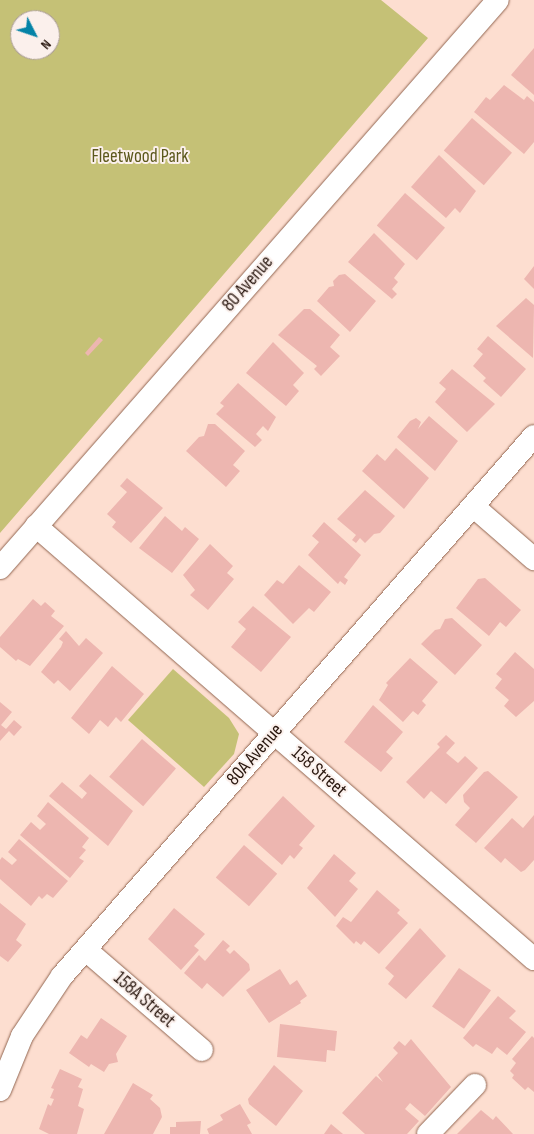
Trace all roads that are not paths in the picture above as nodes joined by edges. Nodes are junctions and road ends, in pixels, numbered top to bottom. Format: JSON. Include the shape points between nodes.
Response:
{"nodes":[{"id":1,"x":498,"y":0,"type":"edge"},
{"id":2,"x":534,"y":436,"type":"edge"},
{"id":3,"x":473,"y":506,"type":"junction"},
{"id":4,"x":36,"y":526,"type":"junction"},
{"id":5,"x":534,"y":559,"type":"edge"},
{"id":6,"x":0,"y":568,"type":"edge"},
{"id":7,"x":274,"y":733,"type":"junction"},
{"id":8,"x":86,"y":950,"type":"junction"},
{"id":9,"x":534,"y":959,"type":"edge"},
{"id":10,"x":202,"y":1050,"type":"dead end"},
{"id":11,"x":475,"y":1085,"type":"dead end"},
{"id":12,"x":0,"y":1090,"type":"edge"},
{"id":13,"x":428,"y":1134,"type":"edge"}],
"edges":[{"from":1,"to":4,"type":"street","name":"80 Avenue"},
{"from":2,"to":3,"type":"street","name":"80A Avenue"},
{"from":3,"to":5,"type":"street"},
{"from":3,"to":7,"type":"street","name":"80A Avenue"},
{"from":4,"to":6,"type":"street","name":"80 Avenue"},
{"from":4,"to":7,"type":"street","name":"158 Street"},
{"from":7,"to":8,"type":"street","name":"80A Avenue"},
{"from":7,"to":9,"type":"street","name":"158 Street"},
{"from":8,"to":10,"type":"street","name":"158A Street"},
{"from":8,"to":12,"type":"street","name":"80A Avenue","via":[[62,976],[22,1036]]},
{"from":11,"to":13,"type":"street"}]}
